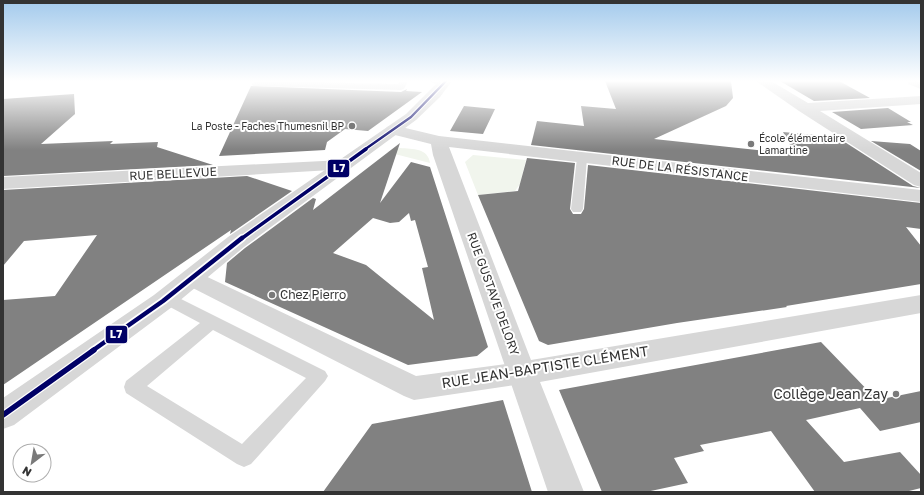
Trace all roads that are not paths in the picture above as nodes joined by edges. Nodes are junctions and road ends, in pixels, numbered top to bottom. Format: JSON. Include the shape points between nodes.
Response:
{"nodes":[{"id":1,"x":424,"y":104,"type":"edge"},
{"id":2,"x":798,"y":104,"type":"edge"},
{"id":3,"x":861,"y":104,"type":"edge"},
{"id":4,"x":804,"y":108,"type":"junction"},
{"id":5,"x":393,"y":130,"type":"junction"},
{"id":6,"x":440,"y":141,"type":"junction"},
{"id":7,"x":582,"y":158,"type":"junction"},
{"id":8,"x":343,"y":165,"type":"junction"},
{"id":9,"x":921,"y":181,"type":"edge"},
{"id":10,"x":3,"y":183,"type":"edge"},
{"id":11,"x":921,"y":196,"type":"edge"},
{"id":12,"x":577,"y":209,"type":"dead end"},
{"id":13,"x":191,"y":278,"type":"junction"},
{"id":14,"x":163,"y":301,"type":"junction"},
{"id":15,"x":921,"y":304,"type":"edge"},
{"id":16,"x":213,"y":321,"type":"junction"},
{"id":17,"x":522,"y":373,"type":"junction"},
{"id":18,"x":3,"y":414,"type":"edge"},
{"id":19,"x":566,"y":492,"type":"edge"}],
"edges":[{"from":1,"to":5,"type":"street"},
{"from":2,"to":4,"type":"street"},
{"from":3,"to":4,"type":"street"},
{"from":4,"to":9,"type":"street"},
{"from":5,"to":6,"type":"street"},
{"from":5,"to":8,"type":"street"},
{"from":6,"to":7,"type":"street","name":"RUE DE LA RÉSISTANCE"},
{"from":6,"to":17,"type":"street","name":"RUE GUSTAVE DELORY","via":[[442,155]]},
{"from":7,"to":11,"type":"street","name":"RUE DE LA RÉSISTANCE"},
{"from":7,"to":12,"type":"lane"},
{"from":8,"to":10,"type":"street","name":"RUE BELLEVUE"},
{"from":8,"to":13,"type":"street","via":[[236,242]]},
{"from":13,"to":14,"type":"street"},
{"from":13,"to":17,"type":"street","name":"RUE JEAN-BAPTISTE CLÉMENT","via":[[414,388]]},
{"from":14,"to":16,"type":"lane","via":[[173,302]]},
{"from":14,"to":18,"type":"street"},
{"from":15,"to":17,"type":"street","name":"RUE JEAN-BAPTISTE CLÉMENT"},
{"from":16,"to":16,"type":"lane","via":[[319,376],[244,457],[133,387]]},
{"from":17,"to":19,"type":"street","name":"RUE GUSTAVE DELORY"}]}
